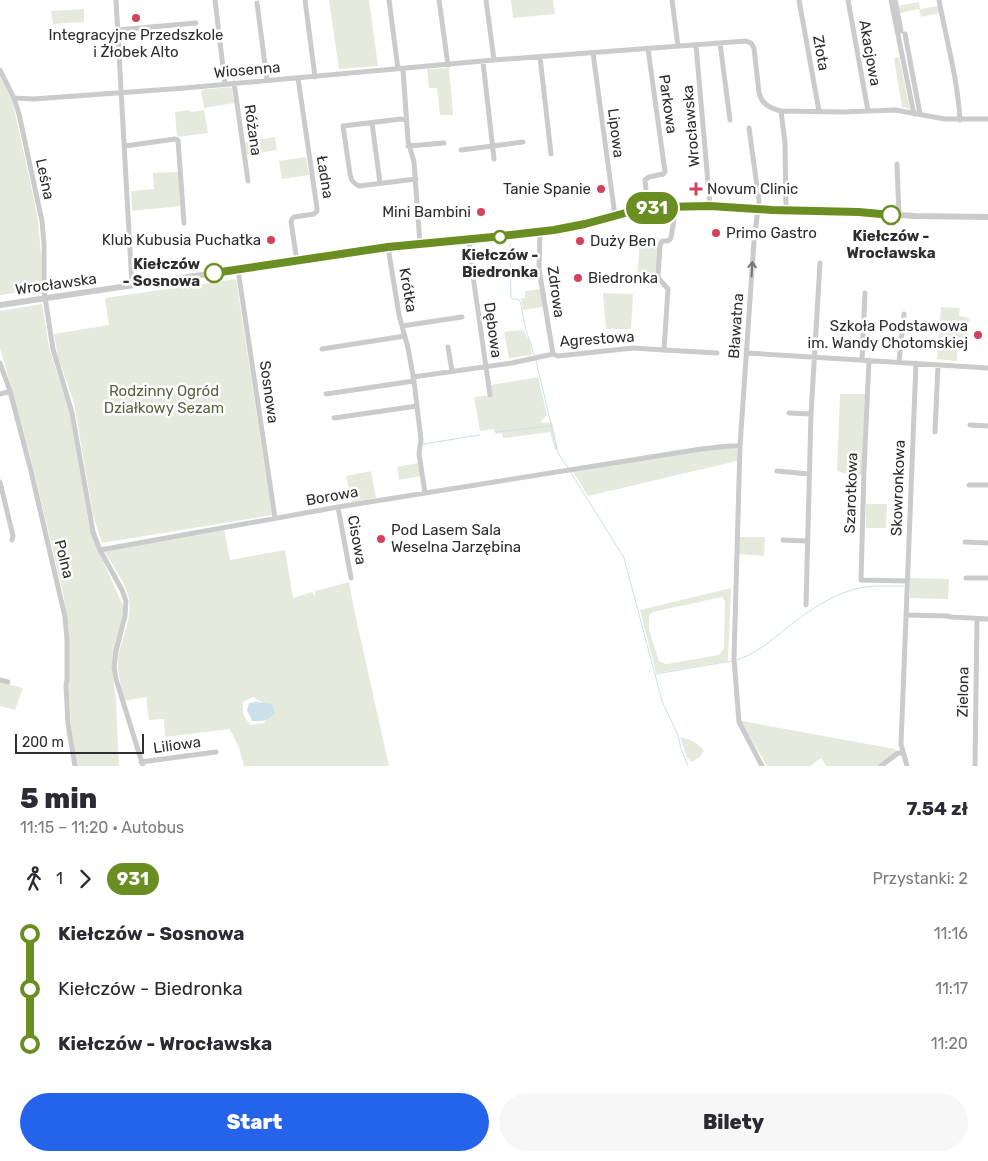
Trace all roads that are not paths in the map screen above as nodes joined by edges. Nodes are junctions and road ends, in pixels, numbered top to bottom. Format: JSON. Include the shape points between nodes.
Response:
{"nodes":[{"id":1,"x":116,"y":0,"type":"edge"},
{"id":2,"x":215,"y":0,"type":"edge"},
{"id":3,"x":305,"y":0,"type":"edge"},
{"id":4,"x":389,"y":0,"type":"edge"},
{"id":5,"x":438,"y":0,"type":"edge"},
{"id":6,"x":486,"y":0,"type":"edge"},
{"id":7,"x":672,"y":0,"type":"edge"},
{"id":8,"x":799,"y":0,"type":"edge"},
{"id":9,"x":848,"y":0,"type":"edge"},
{"id":10,"x":891,"y":0,"type":"edge"},
{"id":11,"x":895,"y":0,"type":"edge"},
{"id":12,"x":939,"y":0,"type":"edge"},
{"id":13,"x":257,"y":3,"type":"dead end"},
{"id":14,"x":196,"y":24,"type":"dead end"},
{"id":15,"x":118,"y":30,"type":"junction"},
{"id":16,"x":905,"y":34,"type":"dead end"},
{"id":17,"x":898,"y":39,"type":"junction"},
{"id":18,"x":720,"y":43,"type":"junction"},
{"id":19,"x":696,"y":45,"type":"junction"},
{"id":20,"x":678,"y":46,"type":"junction"},
{"id":21,"x":648,"y":49,"type":"junction"},
{"id":22,"x":593,"y":53,"type":"junction"},
{"id":23,"x":540,"y":57,"type":"junction"},
{"id":24,"x":494,"y":60,"type":"junction"},
{"id":25,"x":482,"y":62,"type":"junction"},
{"id":26,"x":448,"y":65,"type":"junction"},
{"id":27,"x":401,"y":69,"type":"junction"},
{"id":28,"x":0,"y":70,"type":"edge"},
{"id":29,"x":315,"y":76,"type":"junction"},
{"id":30,"x":298,"y":78,"type":"junction"},
{"id":31,"x":267,"y":80,"type":"junction"},
{"id":32,"x":234,"y":83,"type":"junction"},
{"id":33,"x":225,"y":84,"type":"junction"},
{"id":34,"x":121,"y":92,"type":"junction"},
{"id":35,"x":14,"y":98,"type":"junction"},
{"id":36,"x":781,"y":111,"type":"junction"},
{"id":37,"x":819,"y":111,"type":"junction"},
{"id":38,"x":868,"y":111,"type":"junction"},
{"id":39,"x":917,"y":114,"type":"junction"},
{"id":40,"x":988,"y":119,"type":"edge"},
{"id":41,"x":406,"y":120,"type":"junction"},
{"id":42,"x":730,"y":120,"type":"dead end"},
{"id":43,"x":960,"y":120,"type":"junction"},
{"id":44,"x":372,"y":123,"type":"junction"},
{"id":45,"x":750,"y":128,"type":"dead end"},
{"id":46,"x":523,"y":142,"type":"dead end"},
{"id":47,"x":444,"y":143,"type":"dead end"},
{"id":48,"x":125,"y":146,"type":"junction"},
{"id":49,"x":408,"y":146,"type":"junction"},
{"id":50,"x":492,"y":146,"type":"junction"},
{"id":51,"x":461,"y":150,"type":"dead end"},
{"id":52,"x":551,"y":154,"type":"dead end"},
{"id":53,"x":494,"y":159,"type":"dead end"},
{"id":54,"x":897,"y":164,"type":"dead end"},
{"id":55,"x":416,"y":179,"type":"junction"},
{"id":56,"x":248,"y":181,"type":"dead end"},
{"id":57,"x":380,"y":183,"type":"junction"},
{"id":58,"x":676,"y":206,"type":"junction"},
{"id":59,"x":710,"y":206,"type":"junction"},
{"id":60,"x":648,"y":208,"type":"junction"},
{"id":61,"x":758,"y":209,"type":"junction"},
{"id":62,"x":786,"y":210,"type":"junction"},
{"id":63,"x":615,"y":216,"type":"junction"},
{"id":64,"x":899,"y":216,"type":"junction"},
{"id":65,"x":988,"y":217,"type":"edge"},
{"id":66,"x":184,"y":223,"type":"dead end"},
{"id":67,"x":540,"y":232,"type":"junction"},
{"id":68,"x":469,"y":240,"type":"junction"},
{"id":69,"x":420,"y":244,"type":"junction"},
{"id":70,"x":388,"y":247,"type":"junction"},
{"id":71,"x":297,"y":261,"type":"junction"},
{"id":72,"x":820,"y":263,"type":"dead end"},
{"id":73,"x":238,"y":270,"type":"junction"},
{"id":74,"x":132,"y":286,"type":"junction"},
{"id":75,"x":865,"y":293,"type":"dead end"},
{"id":76,"x":45,"y":298,"type":"junction"},
{"id":77,"x":0,"y":305,"type":"edge"},
{"id":78,"x":904,"y":314,"type":"dead end"},
{"id":79,"x":462,"y":317,"type":"dead end"},
{"id":80,"x":402,"y":326,"type":"junction"},
{"id":81,"x":405,"y":336,"type":"junction"},
{"id":82,"x":448,"y":347,"type":"dead end"},
{"id":83,"x":322,"y":349,"type":"dead end"},
{"id":84,"x":664,"y":350,"type":"junction"},
{"id":85,"x":717,"y":353,"type":"dead end"},
{"id":86,"x":746,"y":353,"type":"junction"},
{"id":87,"x":553,"y":354,"type":"junction"},
{"id":88,"x":814,"y":358,"type":"junction"},
{"id":89,"x":862,"y":360,"type":"junction"},
{"id":90,"x":869,"y":360,"type":"junction"},
{"id":91,"x":899,"y":362,"type":"junction"},
{"id":92,"x":0,"y":363,"type":"edge"},
{"id":93,"x":916,"y":363,"type":"junction"},
{"id":94,"x":938,"y":365,"type":"junction"},
{"id":95,"x":486,"y":367,"type":"junction"},
{"id":96,"x":988,"y":368,"type":"edge"},
{"id":97,"x":452,"y":371,"type":"junction"},
{"id":98,"x":413,"y":379,"type":"junction"},
{"id":99,"x":10,"y":391,"type":"junction"},
{"id":100,"x":0,"y":394,"type":"edge"},
{"id":101,"x":326,"y":394,"type":"dead end"},
{"id":102,"x":490,"y":394,"type":"dead end"},
{"id":103,"x":417,"y":406,"type":"junction"},
{"id":104,"x":789,"y":413,"type":"dead end"},
{"id":105,"x":811,"y":414,"type":"junction"},
{"id":106,"x":334,"y":418,"type":"dead end"},
{"id":107,"x":970,"y":425,"type":"dead end"},
{"id":108,"x":988,"y":426,"type":"edge"},
{"id":109,"x":934,"y":432,"type":"dead end"},
{"id":110,"x":740,"y":446,"type":"junction"},
{"id":111,"x":777,"y":471,"type":"dead end"},
{"id":112,"x":810,"y":474,"type":"junction"},
{"id":113,"x":0,"y":482,"type":"edge"},
{"id":114,"x":969,"y":484,"type":"dead end"},
{"id":115,"x":988,"y":485,"type":"edge"},
{"id":116,"x":425,"y":493,"type":"junction"},
{"id":117,"x":338,"y":507,"type":"junction"},
{"id":118,"x":275,"y":518,"type":"junction"},
{"id":119,"x":12,"y":540,"type":"dead end"},
{"id":120,"x":783,"y":540,"type":"dead end"},
{"id":121,"x":807,"y":541,"type":"junction"},
{"id":122,"x":965,"y":542,"type":"dead end"},
{"id":123,"x":988,"y":543,"type":"edge"},
{"id":124,"x":100,"y":550,"type":"junction"},
{"id":125,"x":351,"y":578,"type":"dead end"},
{"id":126,"x":966,"y":578,"type":"dead end"},
{"id":127,"x":988,"y":578,"type":"edge"},
{"id":128,"x":907,"y":580,"type":"junction"},
{"id":129,"x":806,"y":604,"type":"dead end"},
{"id":130,"x":906,"y":615,"type":"junction"},
{"id":131,"x":977,"y":619,"type":"junction"},
{"id":132,"x":988,"y":619,"type":"edge"},
{"id":133,"x":0,"y":680,"type":"edge"},
{"id":134,"x":8,"y":682,"type":"dead end"},
{"id":135,"x":216,"y":752,"type":"dead end"},
{"id":136,"x":902,"y":753,"type":"junction"},
{"id":137,"x":142,"y":764,"type":"edge"},
{"id":138,"x":75,"y":766,"type":"edge"},
{"id":139,"x":762,"y":766,"type":"edge"},
{"id":140,"x":881,"y":766,"type":"edge"},
{"id":141,"x":907,"y":766,"type":"edge"},
{"id":142,"x":975,"y":766,"type":"edge"}],
"edges":[{"from":1,"to":15,"type":"street"},
{"from":2,"to":33,"type":"street"},
{"from":3,"to":29,"type":"street"},
{"from":4,"to":27,"type":"street"},
{"from":5,"to":26,"type":"street"},
{"from":6,"to":24,"type":"street"},
{"from":7,"to":20,"type":"street"},
{"from":8,"to":37,"type":"street","name":"Złota"},
{"from":9,"to":38,"type":"street","name":"Akacjowa"},
{"from":10,"to":17,"type":"street","name":"Akacjowa"},
{"from":11,"to":17,"type":"street","name":"Akacjowa","via":[[901,32]]},
{"from":12,"to":43,"type":"street"},
{"from":13,"to":31,"type":"street"},
{"from":14,"to":15,"type":"street"},
{"from":15,"to":34,"type":"street"},
{"from":16,"to":39,"type":"street"},
{"from":17,"to":39,"type":"street","name":"Akacjowa"},
{"from":18,"to":19,"type":"street","name":"Wiosenna"},
{"from":18,"to":36,"type":"street","name":"Wiosenna","via":[[751,43],[761,99],[768,107]]},
{"from":18,"to":42,"type":"street"},
{"from":19,"to":20,"type":"street","name":"Wiosenna"},
{"from":19,"to":59,"type":"street","name":"Wrocławska"},
{"from":20,"to":21,"type":"street","name":"Wiosenna"},
{"from":21,"to":22,"type":"street","name":"Wiosenna"},
{"from":21,"to":60,"type":"street","name":"Parkowa","via":[[664,172],[645,180]]},
{"from":22,"to":23,"type":"street","name":"Wiosenna"},
{"from":22,"to":63,"type":"street","name":"Lipowa"},
{"from":23,"to":24,"type":"street","name":"Wiosenna"},
{"from":23,"to":52,"type":"street"},
{"from":24,"to":25,"type":"street","name":"Wiosenna"},
{"from":25,"to":26,"type":"street","name":"Wiosenna"},
{"from":25,"to":50,"type":"street"},
{"from":26,"to":27,"type":"street","name":"Wiosenna"},
{"from":27,"to":29,"type":"street","name":"Wiosenna"},
{"from":27,"to":41,"type":"street"},
{"from":28,"to":35,"type":"street","name":"Leśna"},
{"from":29,"to":30,"type":"street","name":"Wiosenna"},
{"from":30,"to":31,"type":"street","name":"Wiosenna"},
{"from":30,"to":71,"type":"street","name":"Ładna","via":[[317,211],[292,219]]},
{"from":31,"to":32,"type":"street","name":"Wiosenna"},
{"from":32,"to":33,"type":"street","name":"Wiosenna"},
{"from":32,"to":56,"type":"street","name":"Różana"},
{"from":33,"to":34,"type":"street","name":"Wiosenna"},
{"from":34,"to":35,"type":"street","name":"Wiosenna"},
{"from":34,"to":48,"type":"street"},
{"from":35,"to":76,"type":"street","name":"Leśna","via":[[42,221]]},
{"from":36,"to":37,"type":"street"},
{"from":36,"to":62,"type":"street"},
{"from":37,"to":38,"type":"street"},
{"from":38,"to":39,"type":"street","via":[[895,110]]},
{"from":39,"to":43,"type":"street"},
{"from":40,"to":43,"type":"street"},
{"from":41,"to":44,"type":"street"},
{"from":41,"to":49,"type":"street"},
{"from":44,"to":57,"type":"street"},
{"from":44,"to":57,"type":"street","via":[[343,126],[344,136],[354,183],[359,186]]},
{"from":45,"to":61,"type":"street"},
{"from":46,"to":50,"type":"street"},
{"from":47,"to":49,"type":"street"},
{"from":48,"to":66,"type":"street","via":[[178,140]]},
{"from":48,"to":74,"type":"street"},
{"from":49,"to":55,"type":"street"},
{"from":50,"to":51,"type":"street"},
{"from":50,"to":53,"type":"street"},
{"from":54,"to":64,"type":"street"},
{"from":55,"to":57,"type":"street"},
{"from":55,"to":69,"type":"street"},
{"from":58,"to":59,"type":"street","name":"Wrocławska"},
{"from":58,"to":60,"type":"street","name":"Wrocławska"},
{"from":58,"to":84,"type":"street","via":[[672,238],[660,243],[658,276],[668,289]]},
{"from":59,"to":61,"type":"street","name":"Wrocławska"},
{"from":60,"to":63,"type":"street","name":"Wrocławska"},
{"from":61,"to":62,"type":"street","name":"Wrocławska"},
{"from":86,"to":61,"type":"street","name":"Bławatna","one_way":true},
{"from":62,"to":64,"type":"street","name":"Wrocławska"},
{"from":63,"to":67,"type":"street","name":"Wrocławska"},
{"from":64,"to":65,"type":"street","name":"Wrocławska"},
{"from":67,"to":68,"type":"street","name":"Wrocławska"},
{"from":67,"to":87,"type":"street","name":"Zdrowa","via":[[540,269]]},
{"from":68,"to":69,"type":"street","name":"Wrocławska"},
{"from":68,"to":95,"type":"street","name":"Dębowa"},
{"from":69,"to":70,"type":"street","name":"Wrocławska"},
{"from":70,"to":71,"type":"street","name":"Wrocławska"},
{"from":70,"to":80,"type":"street","name":"Krótka"},
{"from":71,"to":73,"type":"street","name":"Wrocławska"},
{"from":72,"to":88,"type":"street"},
{"from":73,"to":74,"type":"street","name":"Wrocławska"},
{"from":73,"to":118,"type":"street","name":"Sosnowa"},
{"from":74,"to":76,"type":"street","name":"Wrocławska"},
{"from":75,"to":89,"type":"street"},
{"from":76,"to":77,"type":"street","name":"Wrocławska"},
{"from":76,"to":124,"type":"street","via":[[53,349],[72,413],[90,520]]},
{"from":78,"to":91,"type":"street"},
{"from":79,"to":80,"type":"street"},
{"from":80,"to":81,"type":"street","name":"Krótka"},
{"from":81,"to":83,"type":"street"},
{"from":81,"to":98,"type":"street","name":"Krótka"},
{"from":82,"to":97,"type":"street"},
{"from":84,"to":85,"type":"street","name":"Agrestowa"},
{"from":84,"to":87,"type":"street","name":"Agrestowa","via":[[633,348]]},
{"from":86,"to":88,"type":"street"},
{"from":86,"to":110,"type":"street","name":"Bławatna"},
{"from":87,"to":95,"type":"street","name":"Agrestowa"},
{"from":88,"to":89,"type":"street"},
{"from":88,"to":105,"type":"street"},
{"from":89,"to":90,"type":"street"},
{"from":90,"to":91,"type":"street"},
{"from":90,"to":128,"type":"street","name":"Szarotkowa","via":[[861,580]]},
{"from":91,"to":93,"type":"street"},
{"from":92,"to":99,"type":"street","name":"Polna"},
{"from":93,"to":94,"type":"street"},
{"from":93,"to":128,"type":"street","name":"Skowronkowa"},
{"from":94,"to":96,"type":"street"},
{"from":94,"to":109,"type":"street"},
{"from":95,"to":97,"type":"street"},
{"from":95,"to":102,"type":"street","name":"Dębowa"},
{"from":97,"to":98,"type":"street"},
{"from":98,"to":101,"type":"street"},
{"from":98,"to":103,"type":"street","name":"Krótka"},
{"from":99,"to":100,"type":"street"},
{"from":99,"to":138,"type":"street","name":"Polna","via":[[64,617],[68,724]]},
{"from":103,"to":106,"type":"street"},
{"from":103,"to":116,"type":"street","name":"Krótka"},
{"from":104,"to":105,"type":"street"},
{"from":105,"to":112,"type":"street"},
{"from":107,"to":108,"type":"street"},
{"from":110,"to":116,"type":"street","name":"Borowa","via":[[701,449]]},
{"from":110,"to":139,"type":"street","name":"Bławatna","via":[[734,659],[738,722]]},
{"from":111,"to":112,"type":"street"},
{"from":112,"to":121,"type":"street"},
{"from":113,"to":119,"type":"street","via":[[14,536]]},
{"from":114,"to":115,"type":"street"},
{"from":116,"to":117,"type":"street","name":"Borowa"},
{"from":117,"to":118,"type":"street","name":"Borowa"},
{"from":117,"to":125,"type":"street","name":"Cisowa"},
{"from":118,"to":124,"type":"street","name":"Borowa"},
{"from":120,"to":121,"type":"street"},
{"from":121,"to":129,"type":"street"},
{"from":122,"to":123,"type":"street"},
{"from":124,"to":137,"type":"street","via":[[125,598],[125,616],[114,668]]},
{"from":126,"to":127,"type":"street"},
{"from":128,"to":130,"type":"street","name":"Skowronkowa"},
{"from":130,"to":131,"type":"street"},
{"from":130,"to":136,"type":"street","name":"Skowronkowa"},
{"from":131,"to":132,"type":"street"},
{"from":131,"to":142,"type":"street","name":"Zielona"},
{"from":133,"to":134,"type":"street"},
{"from":135,"to":137,"type":"street","name":"Liliowa"},
{"from":136,"to":140,"type":"street"},
{"from":136,"to":141,"type":"street"}]}
